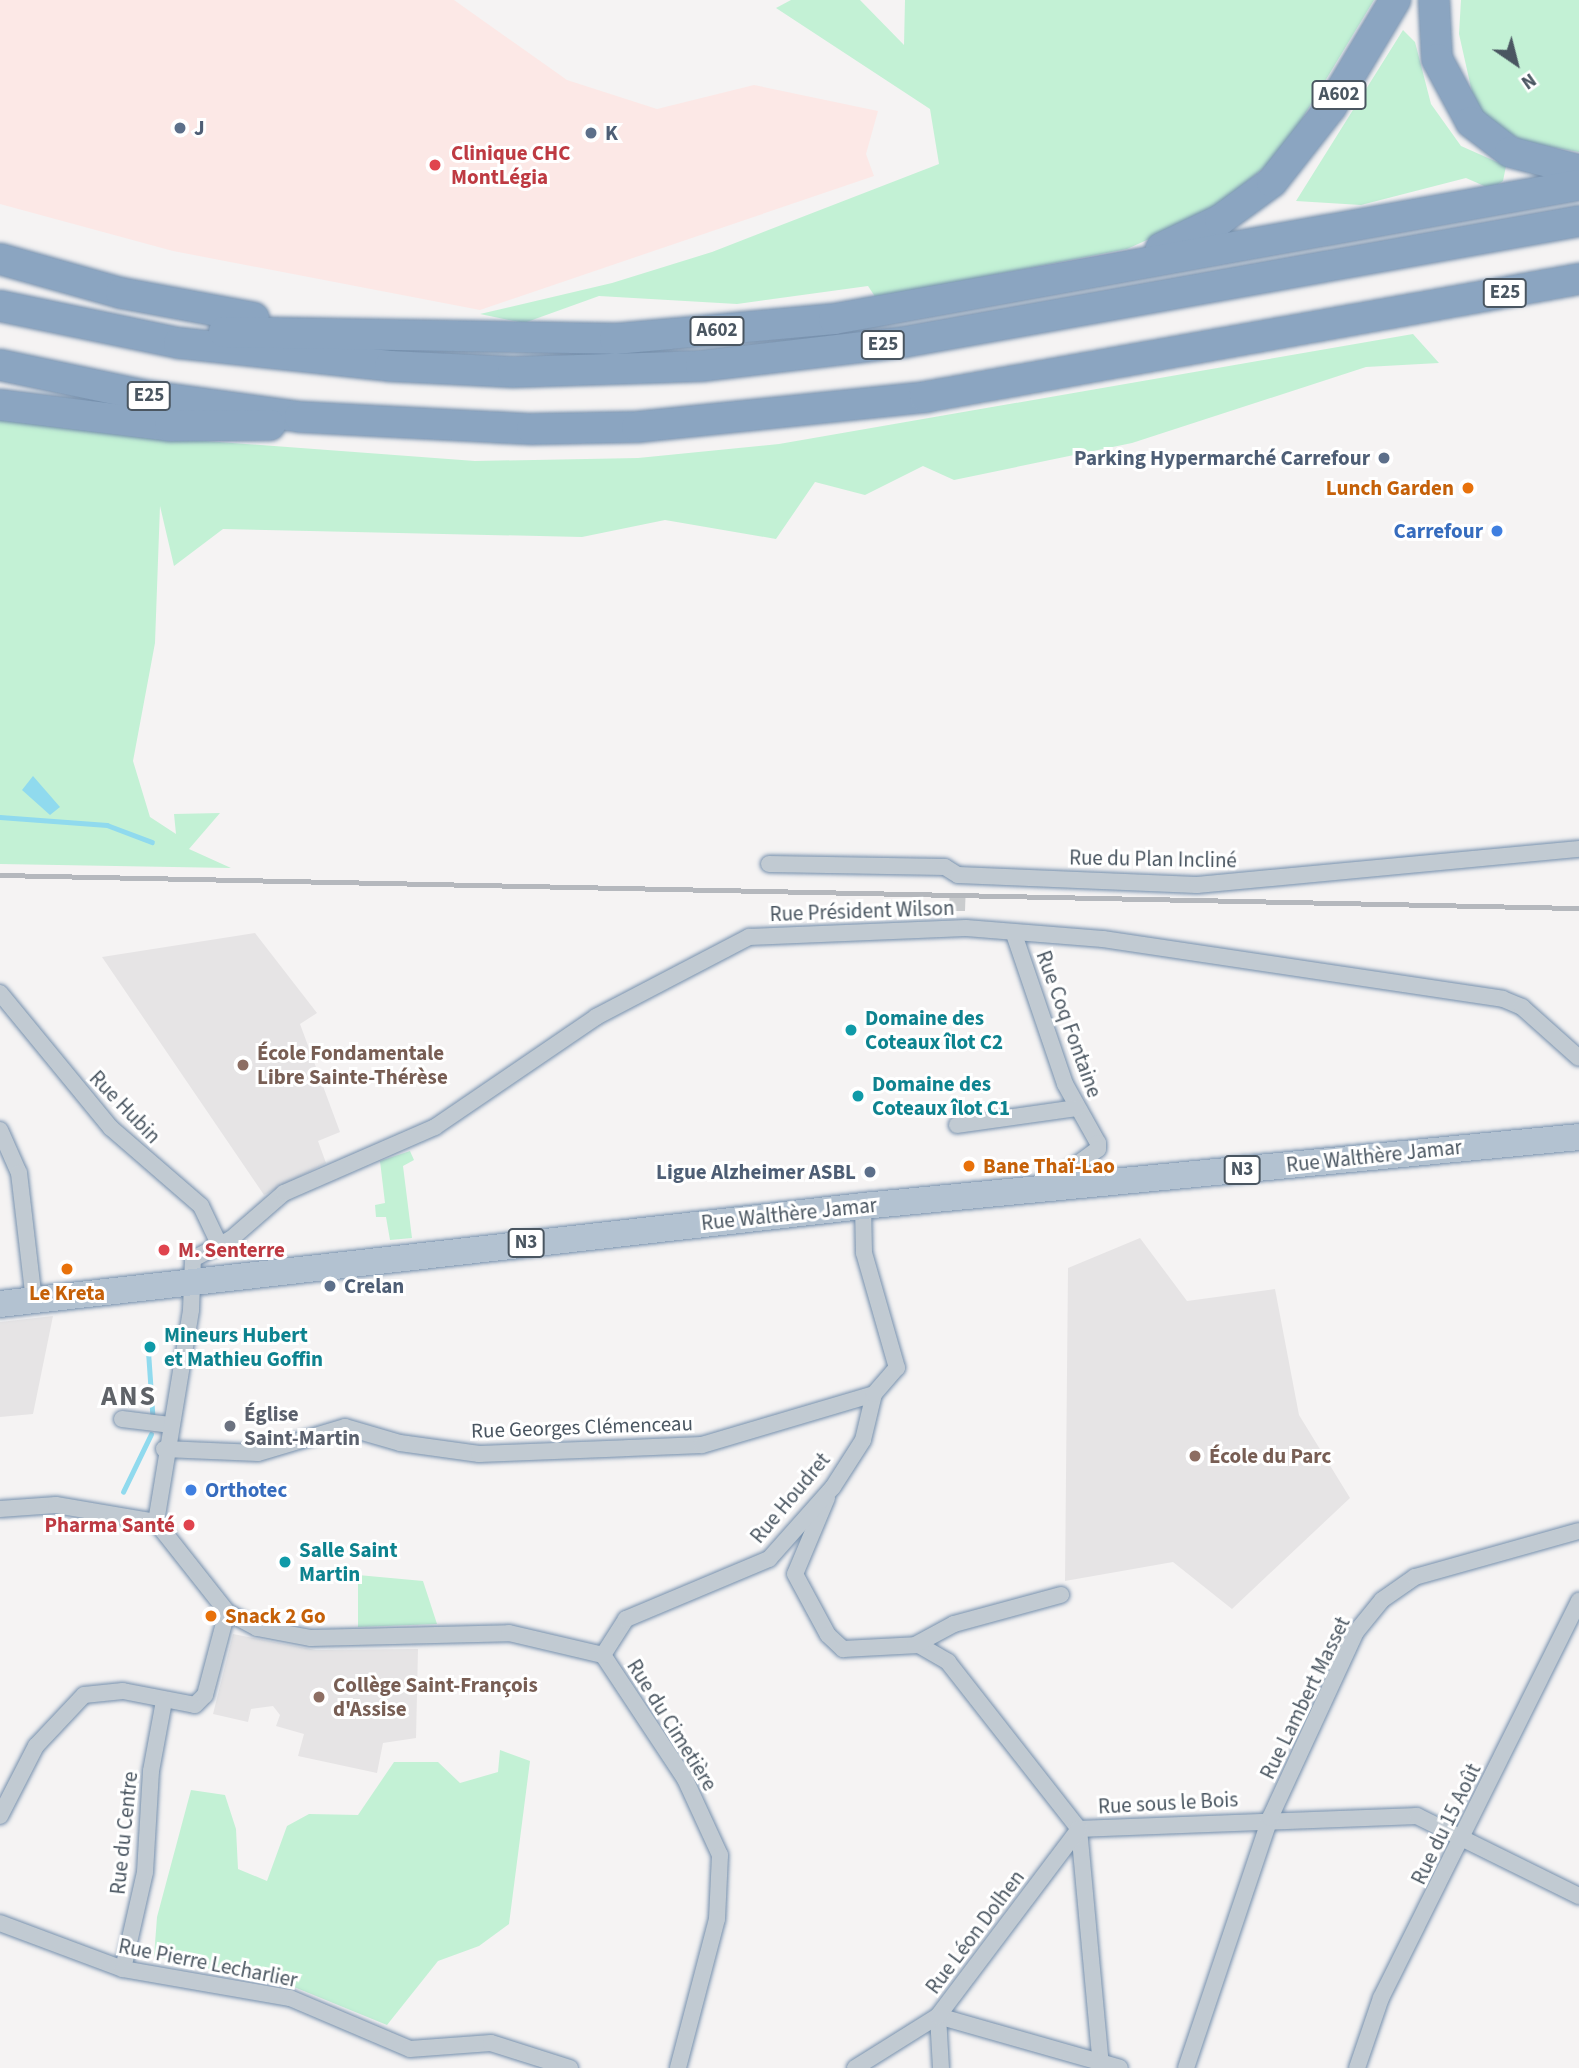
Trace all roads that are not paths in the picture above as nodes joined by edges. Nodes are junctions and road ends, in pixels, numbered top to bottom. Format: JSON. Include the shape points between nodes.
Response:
{"nodes":[{"id":1,"x":1395,"y":0,"type":"edge"},
{"id":2,"x":1434,"y":0,"type":"edge"},
{"id":3,"x":1579,"y":170,"type":"edge"},
{"id":4,"x":1579,"y":185,"type":"edge"},
{"id":5,"x":1579,"y":221,"type":"edge"},
{"id":6,"x":0,"y":258,"type":"edge"},
{"id":7,"x":1579,"y":279,"type":"edge"},
{"id":8,"x":1030,"y":285,"type":"junction"},
{"id":9,"x":0,"y":306,"type":"edge"},
{"id":10,"x":400,"y":336,"type":"junction"},
{"id":11,"x":179,"y":342,"type":"junction"},
{"id":12,"x":0,"y":365,"type":"edge"},
{"id":13,"x":0,"y":405,"type":"edge"},
{"id":14,"x":300,"y":417,"type":"junction"},
{"id":15,"x":1579,"y":849,"type":"edge"},
{"id":16,"x":769,"y":864,"type":"dead end"},
{"id":17,"x":957,"y":911,"type":"tunnel mouth"},
{"id":18,"x":956,"y":928,"type":"junction"},
{"id":19,"x":1015,"y":937,"type":"junction"},
{"id":20,"x":0,"y":993,"type":"edge"},
{"id":21,"x":1579,"y":1058,"type":"edge"},
{"id":22,"x":1076,"y":1108,"type":"junction"},
{"id":23,"x":957,"y":1125,"type":"dead end"},
{"id":24,"x":0,"y":1130,"type":"edge"},
{"id":25,"x":1579,"y":1137,"type":"edge"},
{"id":26,"x":1064,"y":1188,"type":"junction"},
{"id":27,"x":863,"y":1206,"type":"junction"},
{"id":28,"x":220,"y":1245,"type":"junction"},
{"id":29,"x":190,"y":1282,"type":"junction"},
{"id":30,"x":34,"y":1300,"type":"junction"},
{"id":31,"x":0,"y":1304,"type":"edge"},
{"id":32,"x":874,"y":1394,"type":"junction"},
{"id":33,"x":122,"y":1419,"type":"dead end"},
{"id":34,"x":170,"y":1425,"type":"junction"},
{"id":35,"x":164,"y":1449,"type":"junction"},
{"id":36,"x":833,"y":1487,"type":"junction"},
{"id":37,"x":0,"y":1510,"type":"edge"},
{"id":38,"x":156,"y":1522,"type":"junction"},
{"id":39,"x":1579,"y":1531,"type":"edge"},
{"id":40,"x":1061,"y":1595,"type":"dead end"},
{"id":41,"x":1579,"y":1601,"type":"edge"},
{"id":42,"x":227,"y":1612,"type":"junction"},
{"id":43,"x":915,"y":1645,"type":"junction"},
{"id":44,"x":603,"y":1655,"type":"junction"},
{"id":45,"x":164,"y":1701,"type":"junction"},
{"id":46,"x":0,"y":1816,"type":"edge"},
{"id":47,"x":1270,"y":1818,"type":"junction"},
{"id":48,"x":1079,"y":1829,"type":"junction"},
{"id":49,"x":1461,"y":1842,"type":"junction"},
{"id":50,"x":1579,"y":1895,"type":"edge"},
{"id":51,"x":0,"y":1923,"type":"edge"},
{"id":52,"x":123,"y":1969,"type":"junction"},
{"id":53,"x":938,"y":2016,"type":"junction"},
{"id":54,"x":1100,"y":2065,"type":"edge"},
{"id":55,"x":570,"y":2068,"type":"edge"},
{"id":56,"x":678,"y":2068,"type":"edge"},
{"id":57,"x":855,"y":2068,"type":"edge"},
{"id":58,"x":941,"y":2068,"type":"edge"},
{"id":59,"x":1120,"y":2068,"type":"edge"},
{"id":60,"x":1186,"y":2068,"type":"edge"},
{"id":61,"x":1357,"y":2068,"type":"edge"}],
"edges":[{"from":1,"to":8,"type":"highway","number":"A602","via":[[1301,150],[1246,204],[1138,257]]},
{"from":2,"to":3,"type":"highway","via":[[1437,59],[1471,122],[1510,152]]},
{"from":4,"to":8,"type":"highway"},
{"from":5,"to":11,"type":"highway","number":"E25","via":[[904,342],[701,366],[486,371]]},
{"from":6,"to":10,"type":"highway","number":"A602","via":[[194,309]]},
{"from":7,"to":14,"type":"highway","number":"E25","via":[[846,409],[545,429]]},
{"from":8,"to":10,"type":"highway","number":"A602","via":[[834,319],[615,339]]},
{"from":9,"to":11,"type":"highway","number":"E25"},
{"from":10,"to":11,"type":"highway","via":[[209,331]]},
{"from":12,"to":14,"type":"highway","number":"E25","via":[[130,393]]},
{"from":13,"to":14,"type":"highway","via":[[236,429]]},
{"from":15,"to":16,"type":"street","name":"Rue du Plan Incliné","via":[[1198,885],[958,881],[945,867]]},
{"from":17,"to":18,"type":"street"},
{"from":18,"to":19,"type":"street","name":"Rue Président Wilson"},
{"from":18,"to":28,"type":"street","name":"Rue Président Wilson","via":[[749,937],[596,1017],[435,1127],[284,1193]]},
{"from":19,"to":21,"type":"street","name":"Rue Président Wilson","via":[[1103,939],[1503,999],[1522,1007]]},
{"from":19,"to":22,"type":"street","name":"Rue Coq Fontaine"},
{"from":20,"to":28,"type":"street","name":"Rue Hubin","via":[[111,1129],[201,1206]]},
{"from":22,"to":23,"type":"street"},
{"from":22,"to":26,"type":"street","name":"Rue Coq Fontaine","via":[[1098,1149],[1072,1165]]},
{"from":24,"to":30,"type":"street","via":[[19,1173]]},
{"from":25,"to":26,"type":"main road","name":"Rue Walthère Jamar","number":"N3"},
{"from":26,"to":27,"type":"main road","name":"Rue Walthère Jamar","number":"N3"},
{"from":27,"to":29,"type":"main road","name":"Rue Walthère Jamar","number":"N3"},
{"from":27,"to":32,"type":"street","name":"Rue Houdret","via":[[864,1253],[897,1354],[894,1377]]},
{"from":28,"to":29,"type":"street","name":"Rue Président Wilson","via":[[192,1259]]},
{"from":29,"to":30,"type":"main road","name":"Rue Walthère Jamar","number":"N3"},
{"from":29,"to":34,"type":"street","via":[[191,1310]]},
{"from":30,"to":31,"type":"main road","name":"Rue Walthère Jamar","number":"N3"},
{"from":32,"to":35,"type":"street","name":"Rue Georges Clémenceau","via":[[702,1445],[479,1454],[400,1443],[345,1427],[258,1453]]},
{"from":32,"to":36,"type":"street","name":"Rue Houdret","via":[[863,1440]]},
{"from":33,"to":34,"type":"street"},
{"from":34,"to":35,"type":"street"},
{"from":35,"to":38,"type":"street"},
{"from":36,"to":43,"type":"street","via":[[795,1574],[807,1603],[843,1649]]},
{"from":36,"to":44,"type":"street","name":"Rue Houdret","via":[[769,1559],[626,1619]]},
{"from":37,"to":38,"type":"street","via":[[56,1505]]},
{"from":38,"to":42,"type":"street"},
{"from":39,"to":47,"type":"street","name":"Rue Lambert Masset","via":[[1429,1571],[1382,1600],[1356,1632]]},
{"from":40,"to":43,"type":"street","via":[[954,1624]]},
{"from":41,"to":49,"type":"street","name":"Rue du 15 Août"},
{"from":42,"to":44,"type":"street","name":"Rue du Cimetière","via":[[257,1628],[311,1638],[509,1633]]},
{"from":42,"to":45,"type":"street","via":[[205,1695],[195,1705]]},
{"from":43,"to":48,"type":"street","name":"Rue sous le Bois","via":[[948,1662]]},
{"from":44,"to":56,"type":"street","name":"Rue du Cimetière","via":[[685,1779],[720,1855],[717,1919]]},
{"from":45,"to":46,"type":"street","via":[[109,1690],[84,1695],[36,1746]]},
{"from":45,"to":52,"type":"street","name":"Rue du Centre","via":[[151,1771],[145,1872]]},
{"from":47,"to":48,"type":"street","name":"Rue sous le Bois"},
{"from":47,"to":49,"type":"street","name":"Rue sous le Bois","via":[[1417,1816]]},
{"from":47,"to":60,"type":"street","name":"Rue Lambert Masset"},
{"from":48,"to":53,"type":"street","name":"Rue Léon Dolhen"},
{"from":48,"to":54,"type":"street"},
{"from":49,"to":50,"type":"street","name":"Rue sous le Bois"},
{"from":49,"to":61,"type":"street","name":"Rue du 15 Août","via":[[1381,1998]]},
{"from":51,"to":52,"type":"street","name":"Rue Pierre Lecharlier"},
{"from":52,"to":55,"type":"street","name":"Rue Pierre Lecharlier","via":[[290,1997],[410,2049],[491,2043]]},
{"from":53,"to":54,"type":"street"},
{"from":53,"to":57,"type":"street","name":"Rue Léon Dolhen"},
{"from":53,"to":58,"type":"street"},
{"from":54,"to":59,"type":"street"}]}
